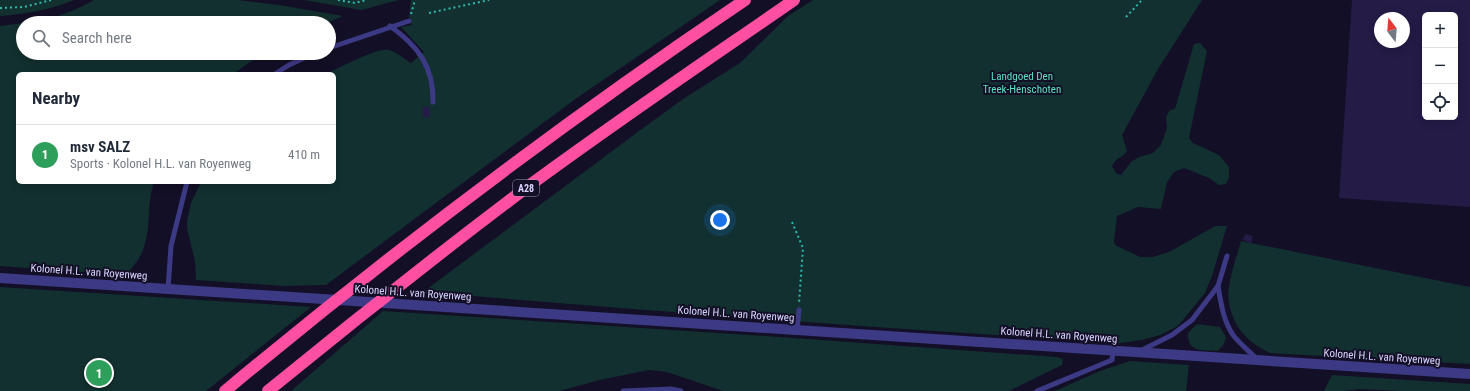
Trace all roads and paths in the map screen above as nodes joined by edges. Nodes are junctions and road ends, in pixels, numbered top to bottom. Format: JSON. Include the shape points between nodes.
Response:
{"nodes":[{"id":1,"x":51,"y":0,"type":"edge"},
{"id":2,"x":338,"y":0,"type":"edge"},
{"id":3,"x":366,"y":0,"type":"edge"},
{"id":4,"x":415,"y":0,"type":"edge"},
{"id":5,"x":489,"y":0,"type":"edge"},
{"id":6,"x":745,"y":0,"type":"edge"},
{"id":7,"x":794,"y":0,"type":"edge"},
{"id":8,"x":1142,"y":0,"type":"edge"},
{"id":9,"x":0,"y":8,"type":"edge"},
{"id":10,"x":429,"y":13,"type":"dead end"},
{"id":11,"x":1126,"y":17,"type":"dead end"},
{"id":12,"x":409,"y":21,"type":"joint"},
{"id":13,"x":390,"y":26,"type":"junction"},
{"id":14,"x":336,"y":45,"type":"edge"},
{"id":15,"x":300,"y":60,"type":"edge"},
{"id":16,"x":278,"y":72,"type":"edge"},
{"id":17,"x":433,"y":102,"type":"dead end"},
{"id":18,"x":186,"y":184,"type":"edge"},
{"id":19,"x":792,"y":222,"type":"dead end"},
{"id":20,"x":1227,"y":256,"type":"dead end"},
{"id":21,"x":0,"y":278,"type":"edge"},
{"id":22,"x":1218,"y":286,"type":"junction"},
{"id":23,"x":168,"y":289,"type":"junction"},
{"id":24,"x":799,"y":310,"type":"joint"},
{"id":25,"x":797,"y":330,"type":"junction"},
{"id":26,"x":1113,"y":351,"type":"junction"},
{"id":27,"x":1136,"y":352,"type":"junction"},
{"id":28,"x":1260,"y":361,"type":"junction"},
{"id":29,"x":1470,"y":374,"type":"edge"},
{"id":30,"x":225,"y":391,"type":"edge"},
{"id":31,"x":268,"y":391,"type":"edge"},
{"id":32,"x":623,"y":391,"type":"edge"},
{"id":33,"x":681,"y":391,"type":"edge"},
{"id":34,"x":1037,"y":391,"type":"edge"}],
"edges":[{"from":1,"to":9,"type":"path","via":[[24,7]]},
{"from":2,"to":3,"type":"path","via":[[355,3]]},
{"from":4,"to":12,"type":"path"},
{"from":5,"to":10,"type":"path"},
{"from":6,"to":30,"type":"highway","number":"A28","via":[[642,70],[509,168],[316,316]]},
{"from":7,"to":31,"type":"highway","number":"A28","via":[[657,93],[523,190],[423,266]]},
{"from":8,"to":11,"type":"path"},
{"from":12,"to":13,"type":"lane"},
{"from":13,"to":14,"type":"lane"},
{"from":13,"to":17,"type":"lane","via":[[408,41],[428,67]]},
{"from":15,"to":16,"type":"lane"},
{"from":18,"to":23,"type":"lane","via":[[171,246]]},
{"from":19,"to":24,"type":"path","via":[[802,248]]},
{"from":20,"to":22,"type":"lane"},
{"from":21,"to":23,"type":"street","name":"Kolonel H.L. van Royenweg"},
{"from":22,"to":27,"type":"lane","via":[[1182,328]]},
{"from":22,"to":28,"type":"lane","via":[[1222,312],[1230,330]]},
{"from":23,"to":25,"type":"street","name":"Kolonel H.L. van Royenweg"},
{"from":24,"to":25,"type":"lane"},
{"from":25,"to":26,"type":"street","name":"Kolonel H.L. van Royenweg"},
{"from":26,"to":27,"type":"street","name":"Kolonel H.L. van Royenweg"},
{"from":26,"to":34,"type":"lane","via":[[1112,360]]},
{"from":27,"to":28,"type":"street","name":"Kolonel H.L. van Royenweg"},
{"from":28,"to":29,"type":"street","name":"Kolonel H.L. van Royenweg"},
{"from":32,"to":33,"type":"lane"}]}
